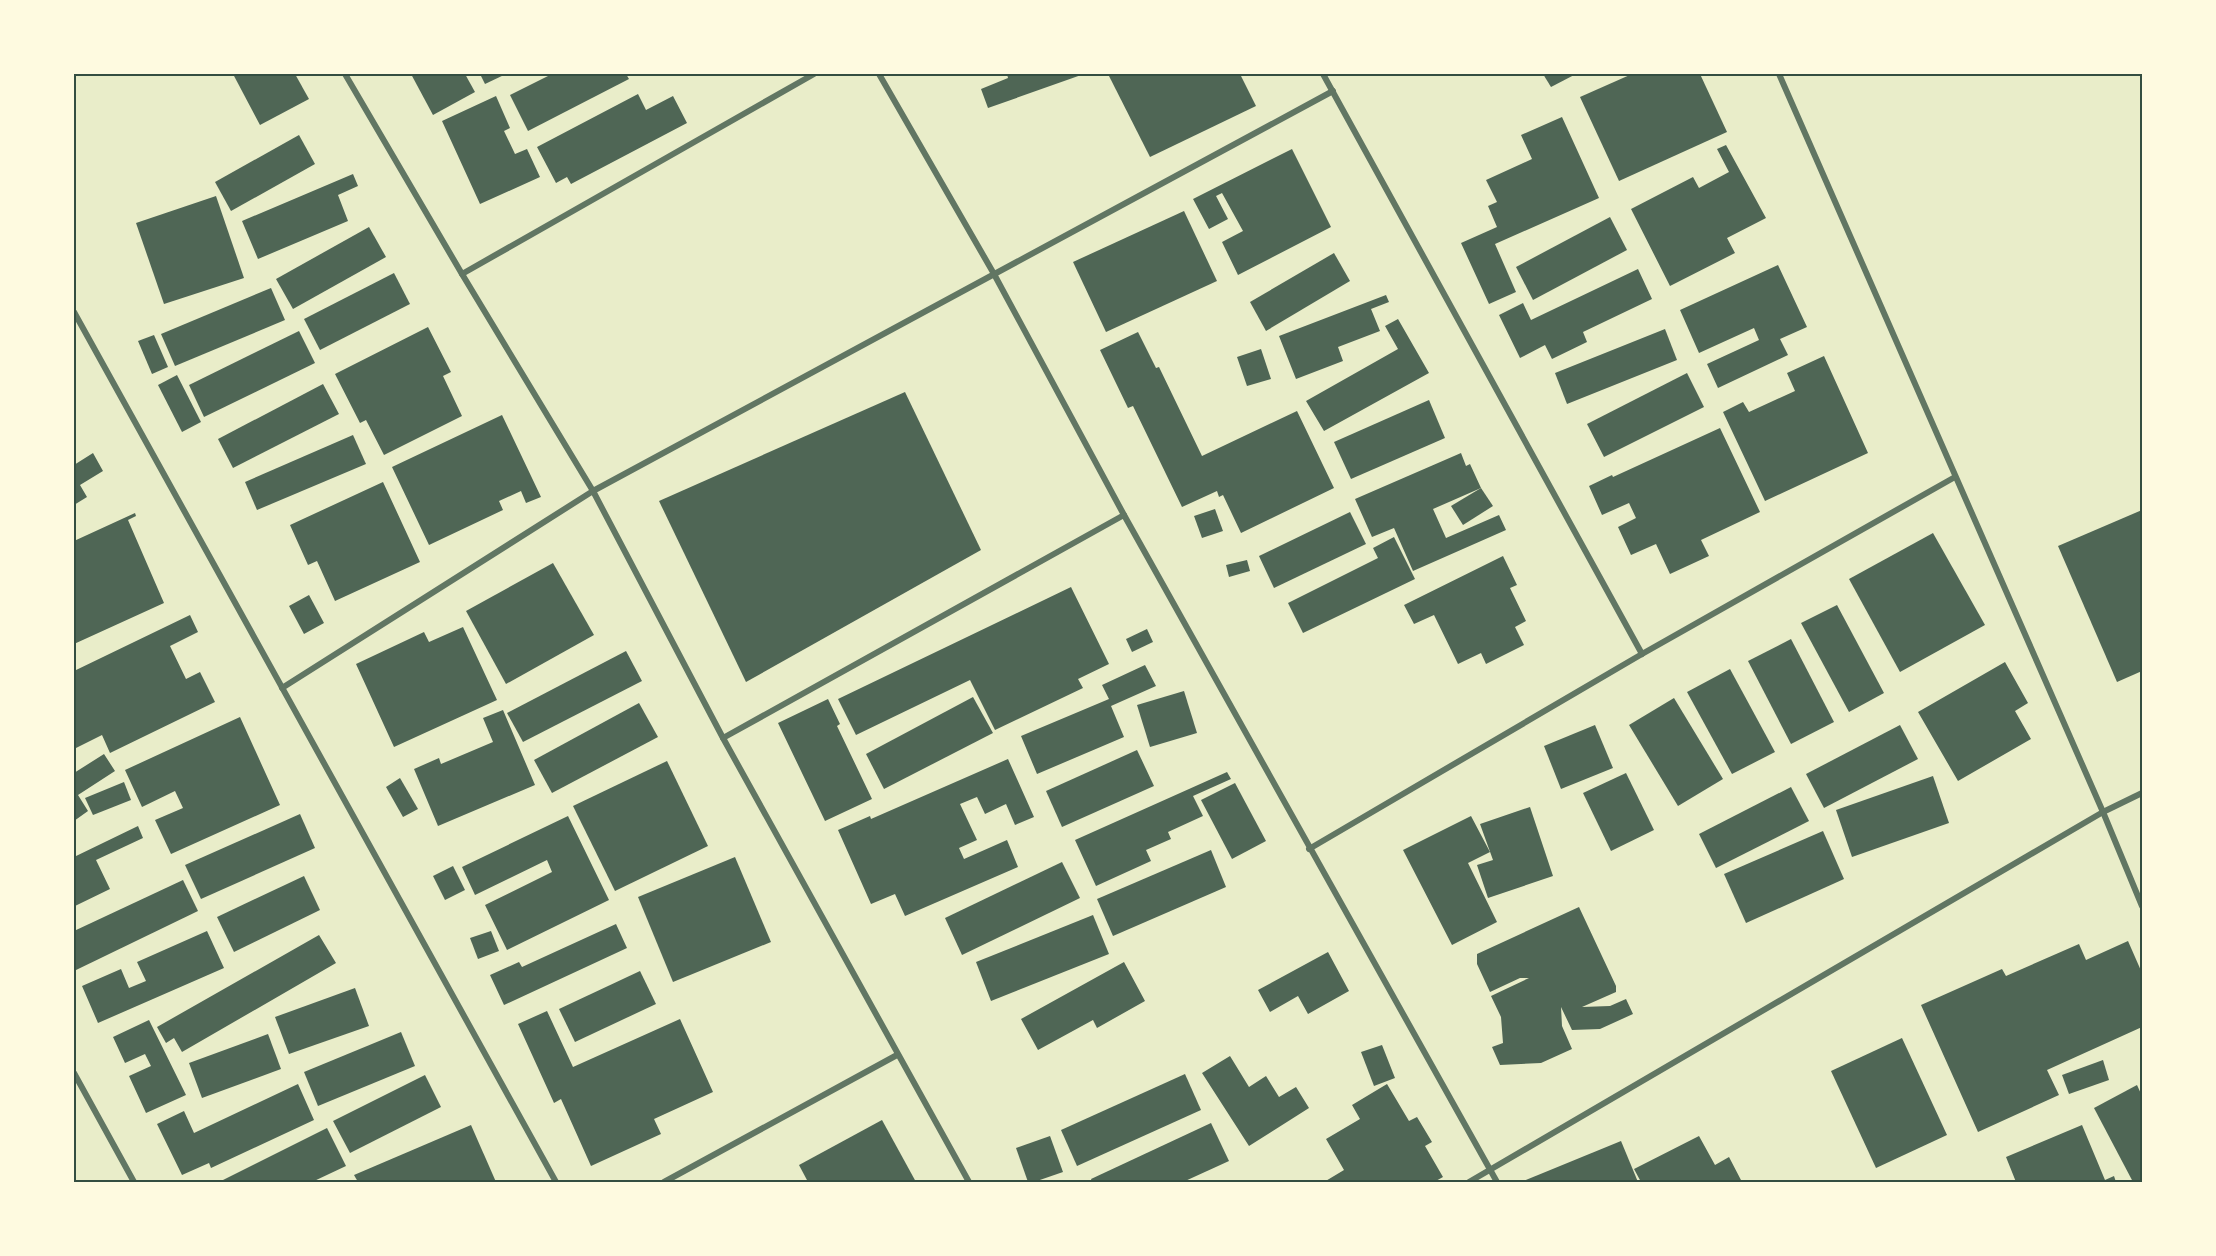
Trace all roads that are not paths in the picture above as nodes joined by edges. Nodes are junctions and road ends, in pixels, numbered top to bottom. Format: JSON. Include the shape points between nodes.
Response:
{"nodes":[{"id":1,"x":345,"y":74,"type":"edge"},
{"id":2,"x":814,"y":74,"type":"edge"},
{"id":3,"x":879,"y":74,"type":"edge"},
{"id":4,"x":1323,"y":74,"type":"edge"},
{"id":5,"x":1779,"y":74,"type":"edge"},
{"id":6,"x":1333,"y":91,"type":"junction"},
{"id":7,"x":462,"y":274,"type":"junction"},
{"id":8,"x":994,"y":274,"type":"junction"},
{"id":9,"x":74,"y":312,"type":"edge"},
{"id":10,"x":1955,"y":477,"type":"junction"},
{"id":11,"x":593,"y":491,"type":"junction"},
{"id":12,"x":1124,"y":515,"type":"junction"},
{"id":13,"x":1642,"y":654,"type":"junction"},
{"id":14,"x":282,"y":688,"type":"junction"},
{"id":15,"x":723,"y":738,"type":"junction"},
{"id":16,"x":2142,"y":793,"type":"edge"},
{"id":17,"x":2103,"y":812,"type":"junction"},
{"id":18,"x":1309,"y":849,"type":"junction"},
{"id":19,"x":2142,"y":906,"type":"edge"},
{"id":20,"x":897,"y":1055,"type":"junction"},
{"id":21,"x":74,"y":1073,"type":"edge"},
{"id":22,"x":1491,"y":1169,"type":"junction"},
{"id":23,"x":134,"y":1182,"type":"edge"},
{"id":24,"x":555,"y":1182,"type":"edge"},
{"id":25,"x":664,"y":1182,"type":"edge"},
{"id":26,"x":969,"y":1182,"type":"edge"},
{"id":27,"x":1469,"y":1182,"type":"edge"},
{"id":28,"x":1497,"y":1182,"type":"edge"}],
"edges":[{"from":1,"to":7,"type":"street"},
{"from":2,"to":7,"type":"street"},
{"from":3,"to":8,"type":"street"},
{"from":4,"to":6,"type":"street"},
{"from":5,"to":10,"type":"street"},
{"from":6,"to":8,"type":"street"},
{"from":6,"to":13,"type":"street"},
{"from":7,"to":11,"type":"street"},
{"from":8,"to":11,"type":"street"},
{"from":8,"to":12,"type":"street"},
{"from":9,"to":14,"type":"street"},
{"from":10,"to":13,"type":"street"},
{"from":10,"to":17,"type":"street"},
{"from":11,"to":14,"type":"street"},
{"from":11,"to":15,"type":"street"},
{"from":12,"to":15,"type":"street"},
{"from":12,"to":18,"type":"street"},
{"from":13,"to":18,"type":"street"},
{"from":14,"to":24,"type":"street"},
{"from":15,"to":20,"type":"street"},
{"from":16,"to":17,"type":"street"},
{"from":17,"to":19,"type":"street"},
{"from":17,"to":22,"type":"street"},
{"from":18,"to":22,"type":"street"},
{"from":20,"to":25,"type":"street"},
{"from":20,"to":26,"type":"street"},
{"from":21,"to":23,"type":"street"},
{"from":22,"to":27,"type":"street"},
{"from":22,"to":28,"type":"street"}]}
